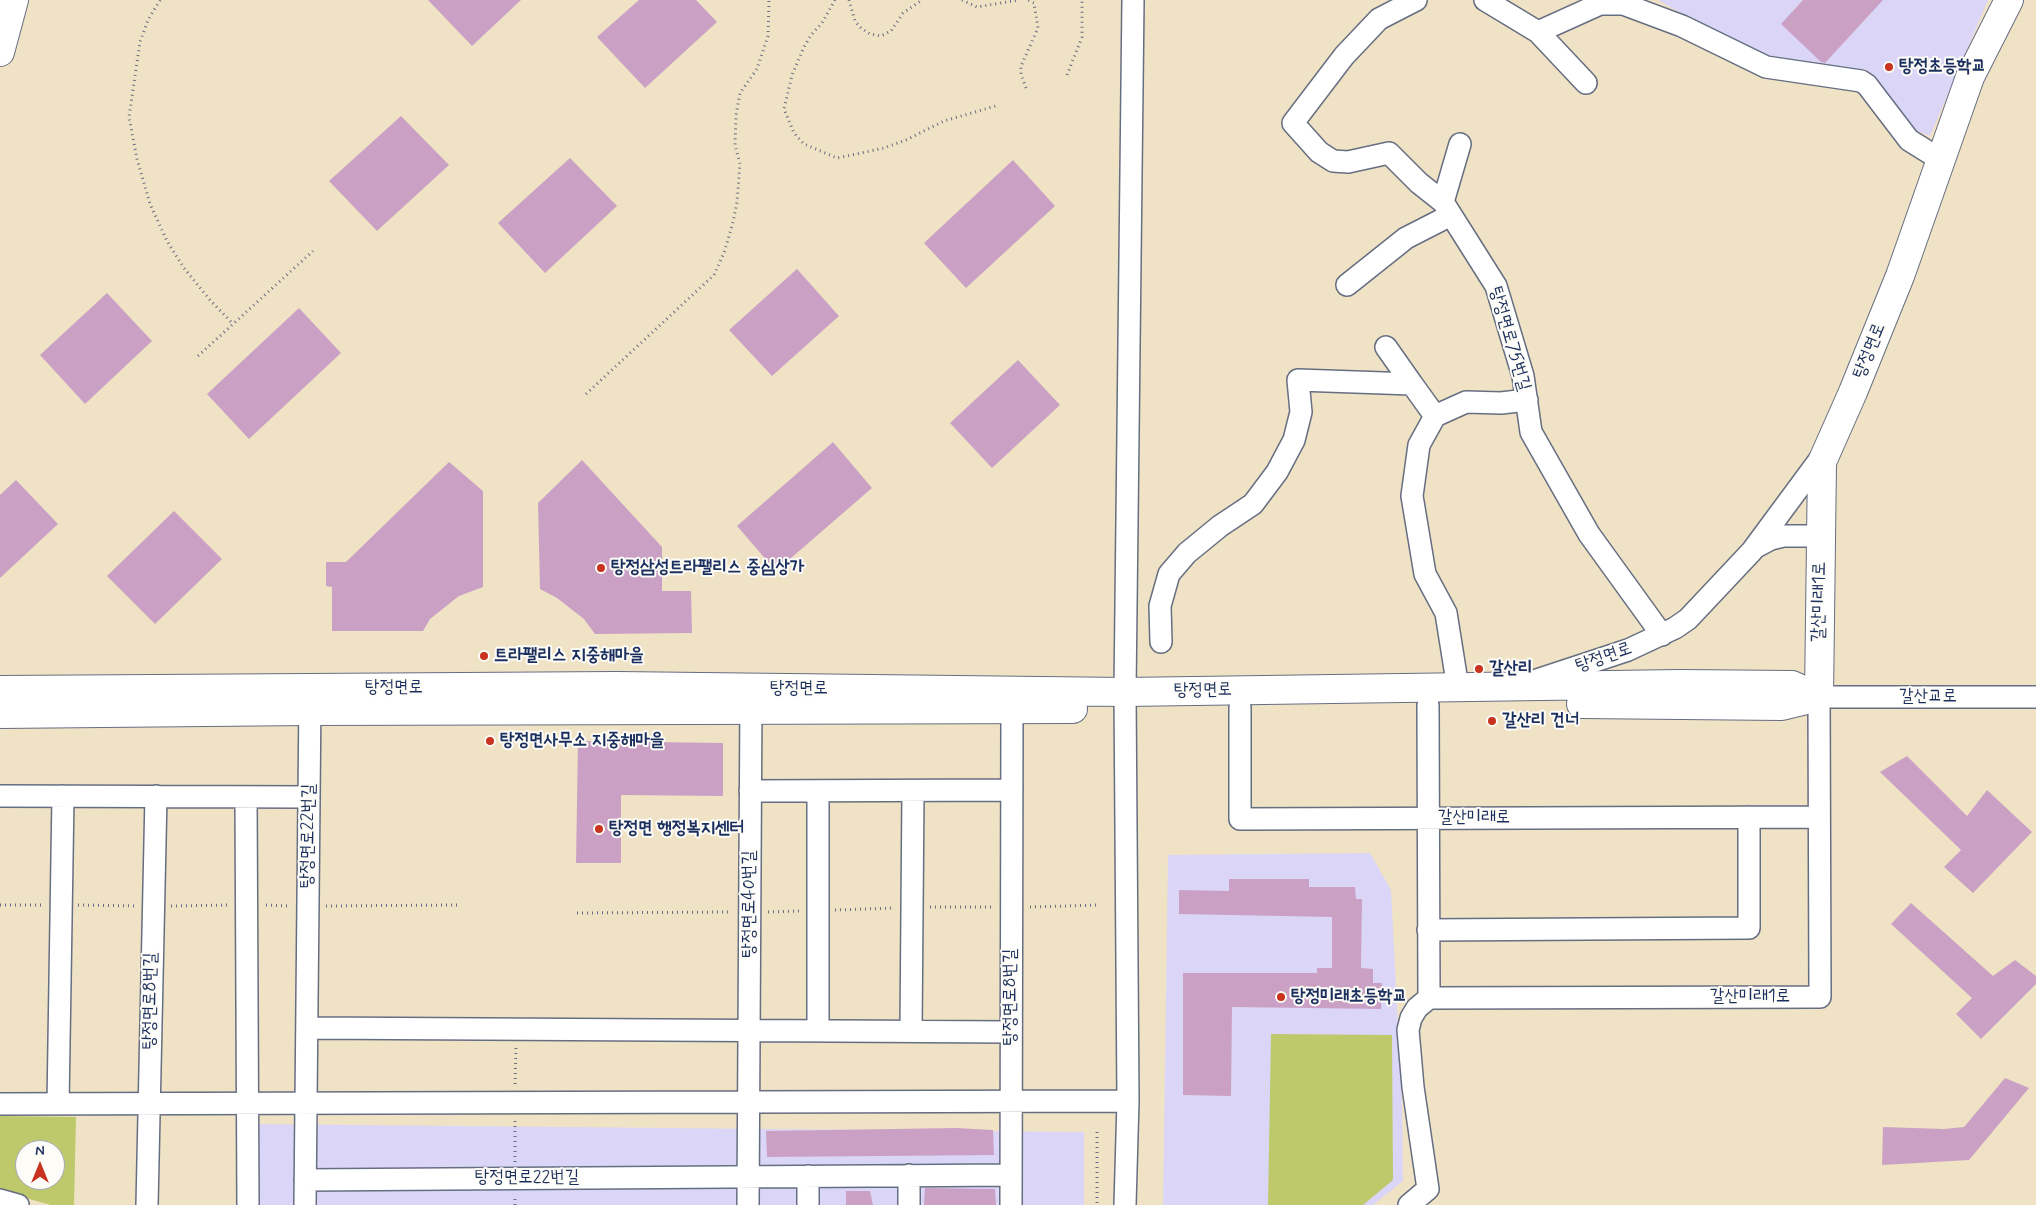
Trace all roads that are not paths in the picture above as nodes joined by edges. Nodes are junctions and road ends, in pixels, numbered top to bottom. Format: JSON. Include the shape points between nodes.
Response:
{"nodes":[{"id":1,"x":14,"y":0,"type":"edge"},
{"id":2,"x":1134,"y":0,"type":"edge"},
{"id":3,"x":1416,"y":0,"type":"edge"},
{"id":4,"x":1485,"y":0,"type":"edge"},
{"id":5,"x":2009,"y":0,"type":"edge"},
{"id":6,"x":1538,"y":32,"type":"junction"},
{"id":7,"x":0,"y":52,"type":"edge"},
{"id":8,"x":1586,"y":83,"type":"dead end"},
{"id":9,"x":1460,"y":144,"type":"dead end"},
{"id":10,"x":1941,"y":160,"type":"junction"},
{"id":11,"x":1447,"y":208,"type":"junction"},
{"id":12,"x":1347,"y":285,"type":"dead end"},
{"id":13,"x":1386,"y":347,"type":"dead end"},
{"id":14,"x":1412,"y":384,"type":"junction"},
{"id":15,"x":1527,"y":400,"type":"junction"},
{"id":16,"x":1435,"y":416,"type":"junction"},
{"id":17,"x":1825,"y":453,"type":"junction"},
{"id":18,"x":1821,"y":536,"type":"junction"},
{"id":19,"x":1752,"y":551,"type":"junction"},
{"id":20,"x":1662,"y":635,"type":"junction"},
{"id":21,"x":1161,"y":642,"type":"dead end"},
{"id":22,"x":1628,"y":650,"type":"junction"},
{"id":23,"x":1635,"y":685,"type":"junction"},
{"id":24,"x":1458,"y":688,"type":"junction"},
{"id":25,"x":0,"y":690,"type":"edge"},
{"id":26,"x":1515,"y":696,"type":"junction"},
{"id":27,"x":1819,"y":697,"type":"junction"},
{"id":28,"x":2036,"y":697,"type":"edge"},
{"id":29,"x":751,"y":699,"type":"junction"},
{"id":30,"x":310,"y":700,"type":"junction"},
{"id":31,"x":1125,"y":700,"type":"junction"},
{"id":32,"x":1428,"y":705,"type":"junction"},
{"id":33,"x":1240,"y":707,"type":"junction"},
{"id":34,"x":1012,"y":710,"type":"junction"},
{"id":35,"x":0,"y":714,"type":"edge"},
{"id":36,"x":913,"y":790,"type":"junction"},
{"id":37,"x":1012,"y":790,"type":"junction"},
{"id":38,"x":750,"y":791,"type":"junction"},
{"id":39,"x":818,"y":791,"type":"junction"},
{"id":40,"x":0,"y":796,"type":"edge"},
{"id":41,"x":63,"y":796,"type":"junction"},
{"id":42,"x":156,"y":796,"type":"junction"},
{"id":43,"x":246,"y":796,"type":"junction"},
{"id":44,"x":309,"y":797,"type":"junction"},
{"id":45,"x":1749,"y":817,"type":"junction"},
{"id":46,"x":1820,"y":817,"type":"junction"},
{"id":47,"x":1428,"y":818,"type":"junction"},
{"id":48,"x":1428,"y":930,"type":"junction"},
{"id":49,"x":1429,"y":998,"type":"junction"},
{"id":50,"x":307,"y":1028,"type":"junction"},
{"id":51,"x":749,"y":1030,"type":"junction"},
{"id":52,"x":818,"y":1031,"type":"junction"},
{"id":53,"x":911,"y":1031,"type":"junction"},
{"id":54,"x":1011,"y":1032,"type":"junction"},
{"id":55,"x":1011,"y":1101,"type":"junction"},
{"id":56,"x":1128,"y":1101,"type":"junction"},
{"id":57,"x":749,"y":1102,"type":"junction"},
{"id":58,"x":149,"y":1103,"type":"junction"},
{"id":59,"x":247,"y":1103,"type":"junction"},
{"id":60,"x":306,"y":1103,"type":"junction"},
{"id":61,"x":0,"y":1104,"type":"edge"},
{"id":62,"x":58,"y":1104,"type":"junction"},
{"id":63,"x":1011,"y":1175,"type":"junction"},
{"id":64,"x":808,"y":1176,"type":"junction"},
{"id":65,"x":909,"y":1176,"type":"junction"},
{"id":66,"x":748,"y":1177,"type":"junction"},
{"id":67,"x":305,"y":1180,"type":"junction"},
{"id":68,"x":0,"y":1200,"type":"edge"},
{"id":69,"x":18,"y":1205,"type":"edge"},
{"id":70,"x":147,"y":1205,"type":"edge"},
{"id":71,"x":248,"y":1205,"type":"edge"},
{"id":72,"x":305,"y":1205,"type":"edge"},
{"id":73,"x":748,"y":1205,"type":"edge"},
{"id":74,"x":808,"y":1205,"type":"edge"},
{"id":75,"x":909,"y":1205,"type":"edge"},
{"id":76,"x":1011,"y":1205,"type":"edge"},
{"id":77,"x":1125,"y":1205,"type":"edge"},
{"id":78,"x":1409,"y":1205,"type":"edge"}],
"edges":[{"from":1,"to":7,"type":"main road"},
{"from":2,"to":31,"type":"street"},
{"from":3,"to":11,"type":"street","name":"탕정면로75번길","via":[[1379,19],[1344,56],[1293,123],[1318,152],[1333,161],[1348,162],[1389,153]]},
{"from":4,"to":6,"type":"street"},
{"from":5,"to":10,"type":"main road","name":"탕정면로","via":[[1970,77]]},
{"from":6,"to":8,"type":"street"},
{"from":6,"to":10,"type":"street","via":[[1600,4],[1622,4],[1682,26],[1766,68],[1861,81],[1909,140]]},
{"from":9,"to":11,"type":"street"},
{"from":10,"to":17,"type":"main road","name":"탕정면로","via":[[1900,276]]},
{"from":11,"to":12,"type":"street"},
{"from":11,"to":15,"type":"street","name":"탕정면로75번길","via":[[1496,286]]},
{"from":13,"to":14,"type":"street"},
{"from":14,"to":16,"type":"street"},
{"from":14,"to":21,"type":"street","via":[[1298,380],[1301,412],[1294,440],[1277,472],[1253,504],[1187,553],[1169,574],[1160,606]]},
{"from":15,"to":16,"type":"street","via":[[1466,402]]},
{"from":15,"to":20,"type":"street","name":"탕정면로75번길","via":[[1531,432],[1584,525]]},
{"from":16,"to":24,"type":"street","via":[[1419,445],[1412,496],[1425,574],[1446,613]]},
{"from":17,"to":18,"type":"main road","name":"갈산미래1로","via":[[1821,467]]},
{"from":17,"to":19,"type":"street","name":"탕정면로"},
{"from":18,"to":19,"type":"street","via":[[1782,536]]},
{"from":18,"to":27,"type":"main road","name":"갈산미래1로"},
{"from":19,"to":20,"type":"street","name":"탕정면로","via":[[1688,620]]},
{"from":20,"to":22,"type":"street","name":"탕정면로"},
{"from":22,"to":23,"type":"street","via":[[1620,669],[1625,678]]},
{"from":22,"to":26,"type":"street","name":"탕정면로"},
{"from":23,"to":26,"type":"main road"},
{"from":23,"to":27,"type":"main road","via":[[1792,685]]},
{"from":24,"to":26,"type":"main road","name":"탕정면로"},
{"from":24,"to":31,"type":"main road","name":"탕정면로"},
{"from":25,"to":30,"type":"main road","name":"탕정면로"},
{"from":26,"to":27,"type":"main road","via":[[1782,706]]},
{"from":26,"to":32,"type":"main road","name":"탕정면로"},
{"from":27,"to":28,"type":"street","name":"갈산교로"},
{"from":27,"to":46,"type":"street","name":"갈산미래1로"},
{"from":29,"to":30,"type":"main road","name":"탕정면로","via":[[607,686]]},
{"from":29,"to":31,"type":"main road","name":"탕정면로"},
{"from":29,"to":34,"type":"main road","name":"탕정면로"},
{"from":29,"to":38,"type":"street","name":"탕정면로40번길"},
{"from":30,"to":35,"type":"main road","name":"탕정면로"},
{"from":30,"to":44,"type":"street","name":"탕정면로22번길"},
{"from":31,"to":33,"type":"main road","name":"탕정면로"},
{"from":31,"to":34,"type":"main road","name":"탕정면로"},
{"from":31,"to":56,"type":"street"},
{"from":32,"to":33,"type":"main road","name":"탕정면로"},
{"from":32,"to":47,"type":"street"},
{"from":33,"to":47,"type":"street","name":"갈산미래로","via":[[1240,819]]},
{"from":34,"to":37,"type":"street","name":"탕정면로8번길"},
{"from":36,"to":37,"type":"street"},
{"from":36,"to":39,"type":"street"},
{"from":36,"to":53,"type":"street"},
{"from":37,"to":54,"type":"street","name":"탕정면로8번길"},
{"from":38,"to":39,"type":"street"},
{"from":38,"to":51,"type":"street","name":"탕정면로40번길"},
{"from":39,"to":52,"type":"street"},
{"from":40,"to":41,"type":"street"},
{"from":41,"to":42,"type":"street"},
{"from":41,"to":62,"type":"street"},
{"from":42,"to":43,"type":"street"},
{"from":42,"to":58,"type":"street","name":"탕정면로8번길"},
{"from":43,"to":44,"type":"street"},
{"from":43,"to":59,"type":"street"},
{"from":44,"to":50,"type":"street","name":"탕정면로22번길"},
{"from":45,"to":46,"type":"street","name":"갈산미래로"},
{"from":45,"to":47,"type":"street","name":"갈산미래로"},
{"from":45,"to":48,"type":"street","via":[[1749,928]]},
{"from":46,"to":49,"type":"street","name":"갈산미래1로","via":[[1820,997]]},
{"from":47,"to":48,"type":"street"},
{"from":48,"to":49,"type":"street"},
{"from":49,"to":78,"type":"street","via":[[1417,1008],[1408,1030],[1428,1189]]},
{"from":50,"to":51,"type":"street"},
{"from":50,"to":60,"type":"street","name":"탕정면로22번길"},
{"from":51,"to":52,"type":"street"},
{"from":51,"to":57,"type":"street","name":"탕정면로40번길"},
{"from":52,"to":53,"type":"street"},
{"from":53,"to":54,"type":"street"},
{"from":54,"to":55,"type":"street","name":"탕정면로8번길"},
{"from":55,"to":56,"type":"street"},
{"from":55,"to":57,"type":"street"},
{"from":55,"to":63,"type":"street","name":"탕정면로8번길"},
{"from":56,"to":77,"type":"street"},
{"from":57,"to":60,"type":"street"},
{"from":57,"to":66,"type":"street","name":"탕정면로40번길"},
{"from":58,"to":59,"type":"street"},
{"from":58,"to":62,"type":"street"},
{"from":58,"to":70,"type":"street","name":"탕정면로8번길"},
{"from":59,"to":60,"type":"street"},
{"from":59,"to":71,"type":"street"},
{"from":60,"to":67,"type":"street","name":"탕정면로22번길"},
{"from":61,"to":62,"type":"street"},
{"from":63,"to":65,"type":"street"},
{"from":63,"to":76,"type":"street","name":"탕정면로8번길"},
{"from":64,"to":65,"type":"street"},
{"from":64,"to":66,"type":"street"},
{"from":64,"to":74,"type":"street"},
{"from":65,"to":75,"type":"street"},
{"from":66,"to":67,"type":"street","name":"탕정면로22번길"},
{"from":66,"to":73,"type":"street","name":"탕정면로40번길"},
{"from":67,"to":72,"type":"street","name":"탕정면로22번길"},
{"from":68,"to":69,"type":"street"}]}
